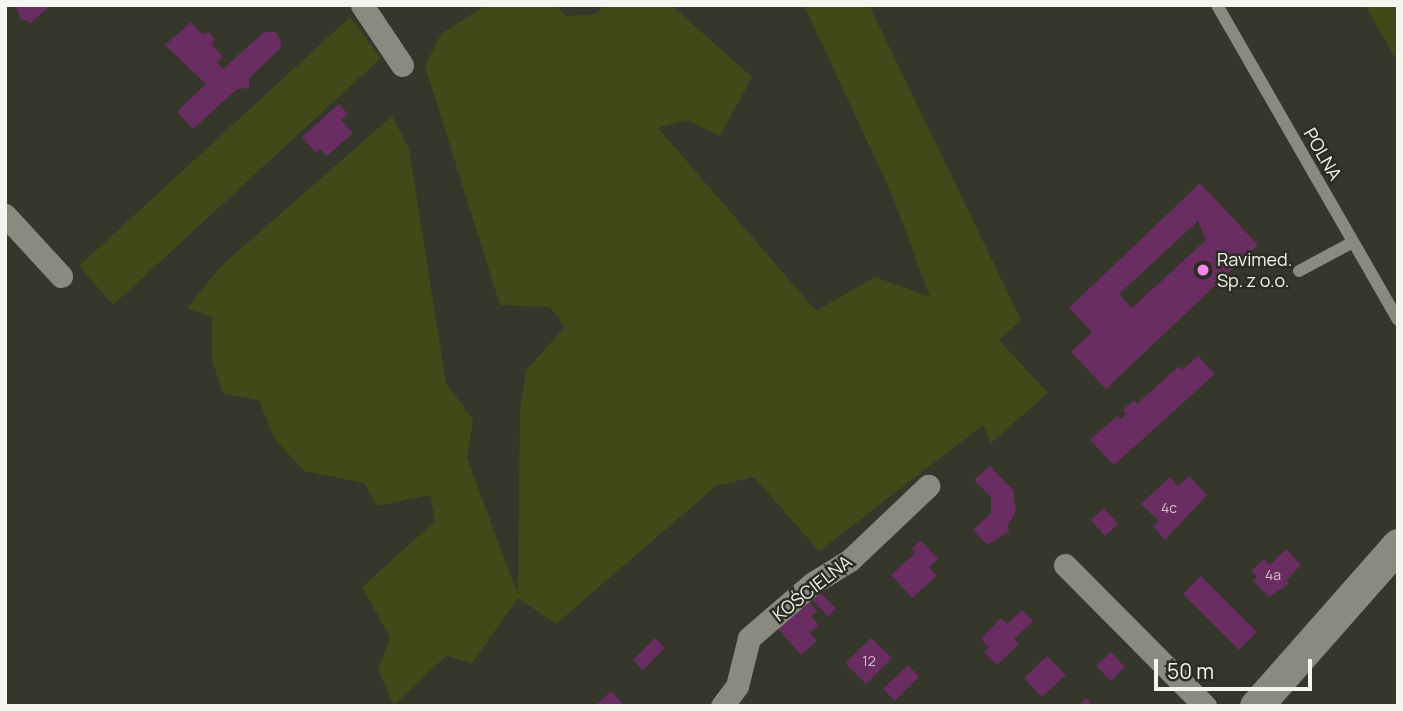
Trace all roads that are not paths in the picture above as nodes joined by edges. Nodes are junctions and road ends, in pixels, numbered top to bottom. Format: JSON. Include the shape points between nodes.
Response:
{"nodes":[{"id":1,"x":362,"y":5,"type":"edge"},
{"id":2,"x":1217,"y":5,"type":"edge"},
{"id":3,"x":402,"y":65,"type":"dead end"},
{"id":4,"x":5,"y":215,"type":"edge"},
{"id":5,"x":1353,"y":242,"type":"junction"},
{"id":6,"x":1299,"y":271,"type":"dead end"},
{"id":7,"x":61,"y":276,"type":"dead end"},
{"id":8,"x":1398,"y":320,"type":"edge"},
{"id":9,"x":928,"y":486,"type":"dead end"},
{"id":10,"x":1398,"y":545,"type":"edge"},
{"id":11,"x":1065,"y":565,"type":"dead end"},
{"id":12,"x":722,"y":706,"type":"edge"},
{"id":13,"x":1205,"y":706,"type":"edge"},
{"id":14,"x":1256,"y":706,"type":"edge"}],
"edges":[{"from":1,"to":3,"type":"street"},
{"from":2,"to":5,"type":"lane","name":"POLNA"},
{"from":4,"to":7,"type":"street"},
{"from":5,"to":6,"type":"lane"},
{"from":5,"to":8,"type":"lane","name":"POLNA"},
{"from":9,"to":12,"type":"street","name":"KOŚCIELNA","via":[[850,560],[813,583],[750,638],[737,686]]},
{"from":10,"to":14,"type":"street"},
{"from":11,"to":13,"type":"street"}]}
